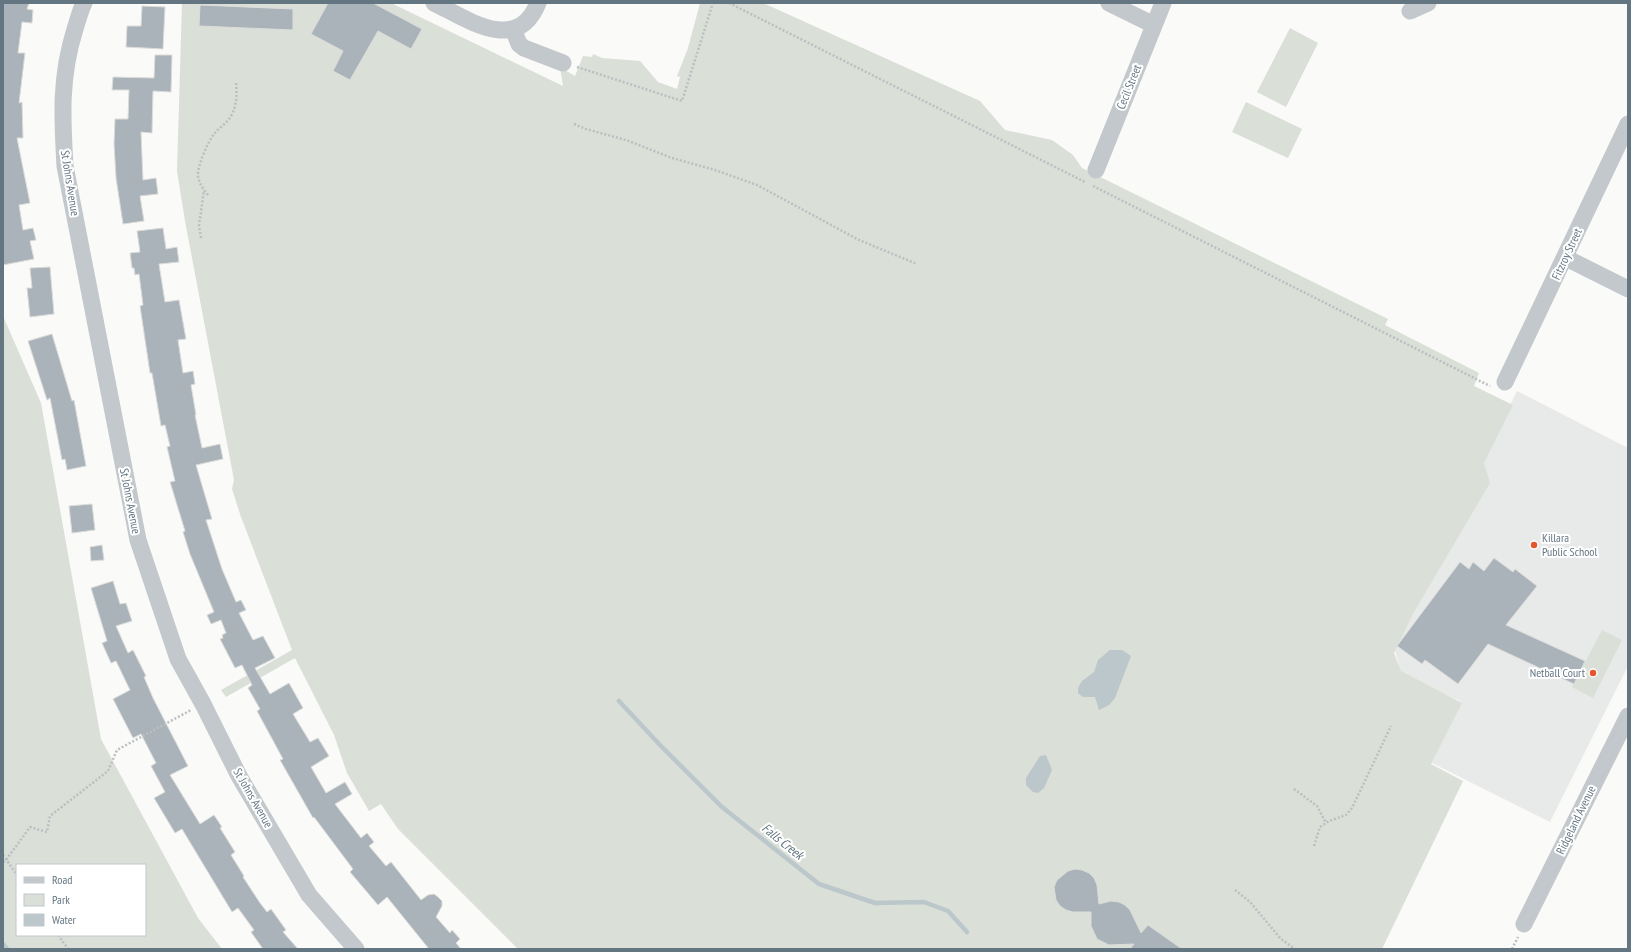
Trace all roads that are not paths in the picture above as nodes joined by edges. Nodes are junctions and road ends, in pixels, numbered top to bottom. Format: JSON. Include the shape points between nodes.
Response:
{"nodes":[{"id":1,"x":84,"y":3,"type":"edge"},
{"id":2,"x":434,"y":3,"type":"edge"},
{"id":3,"x":538,"y":3,"type":"edge"},
{"id":4,"x":1109,"y":3,"type":"edge"},
{"id":5,"x":1163,"y":3,"type":"edge"},
{"id":6,"x":1428,"y":3,"type":"edge"},
{"id":7,"x":1410,"y":11,"type":"dead end"},
{"id":8,"x":1154,"y":25,"type":"junction"},
{"id":9,"x":512,"y":29,"type":"junction"},
{"id":10,"x":563,"y":63,"type":"road end"},
{"id":11,"x":1628,"y":124,"type":"edge"},
{"id":12,"x":1096,"y":170,"type":"dead end"},
{"id":13,"x":1566,"y":258,"type":"junction"},
{"id":14,"x":1628,"y":289,"type":"edge"},
{"id":15,"x":1506,"y":382,"type":"road end"},
{"id":16,"x":1628,"y":716,"type":"edge"},
{"id":17,"x":1524,"y":924,"type":"dead end"},
{"id":18,"x":356,"y":949,"type":"edge"}],
"edges":[{"from":1,"to":18,"type":"street","name":"St Johns Avenue","via":[[69,50],[63,86],[65,166],[138,540],[178,659],[239,776],[309,895]]},
{"from":2,"to":9,"type":"street","via":[[493,30]]},
{"from":3,"to":9,"type":"street","via":[[529,20]]},
{"from":4,"to":8,"type":"street"},
{"from":5,"to":8,"type":"street","name":"Cecil Street"},
{"from":6,"to":7,"type":"street"},
{"from":8,"to":12,"type":"street","name":"Cecil Street"},
{"from":9,"to":10,"type":"street","via":[[519,44],[524,48]]},
{"from":11,"to":13,"type":"street","name":"Fitzroy Street"},
{"from":13,"to":14,"type":"street"},
{"from":13,"to":15,"type":"street","name":"Fitzroy Street"},
{"from":16,"to":17,"type":"street","name":"Ridgeland Avenue"}]}
